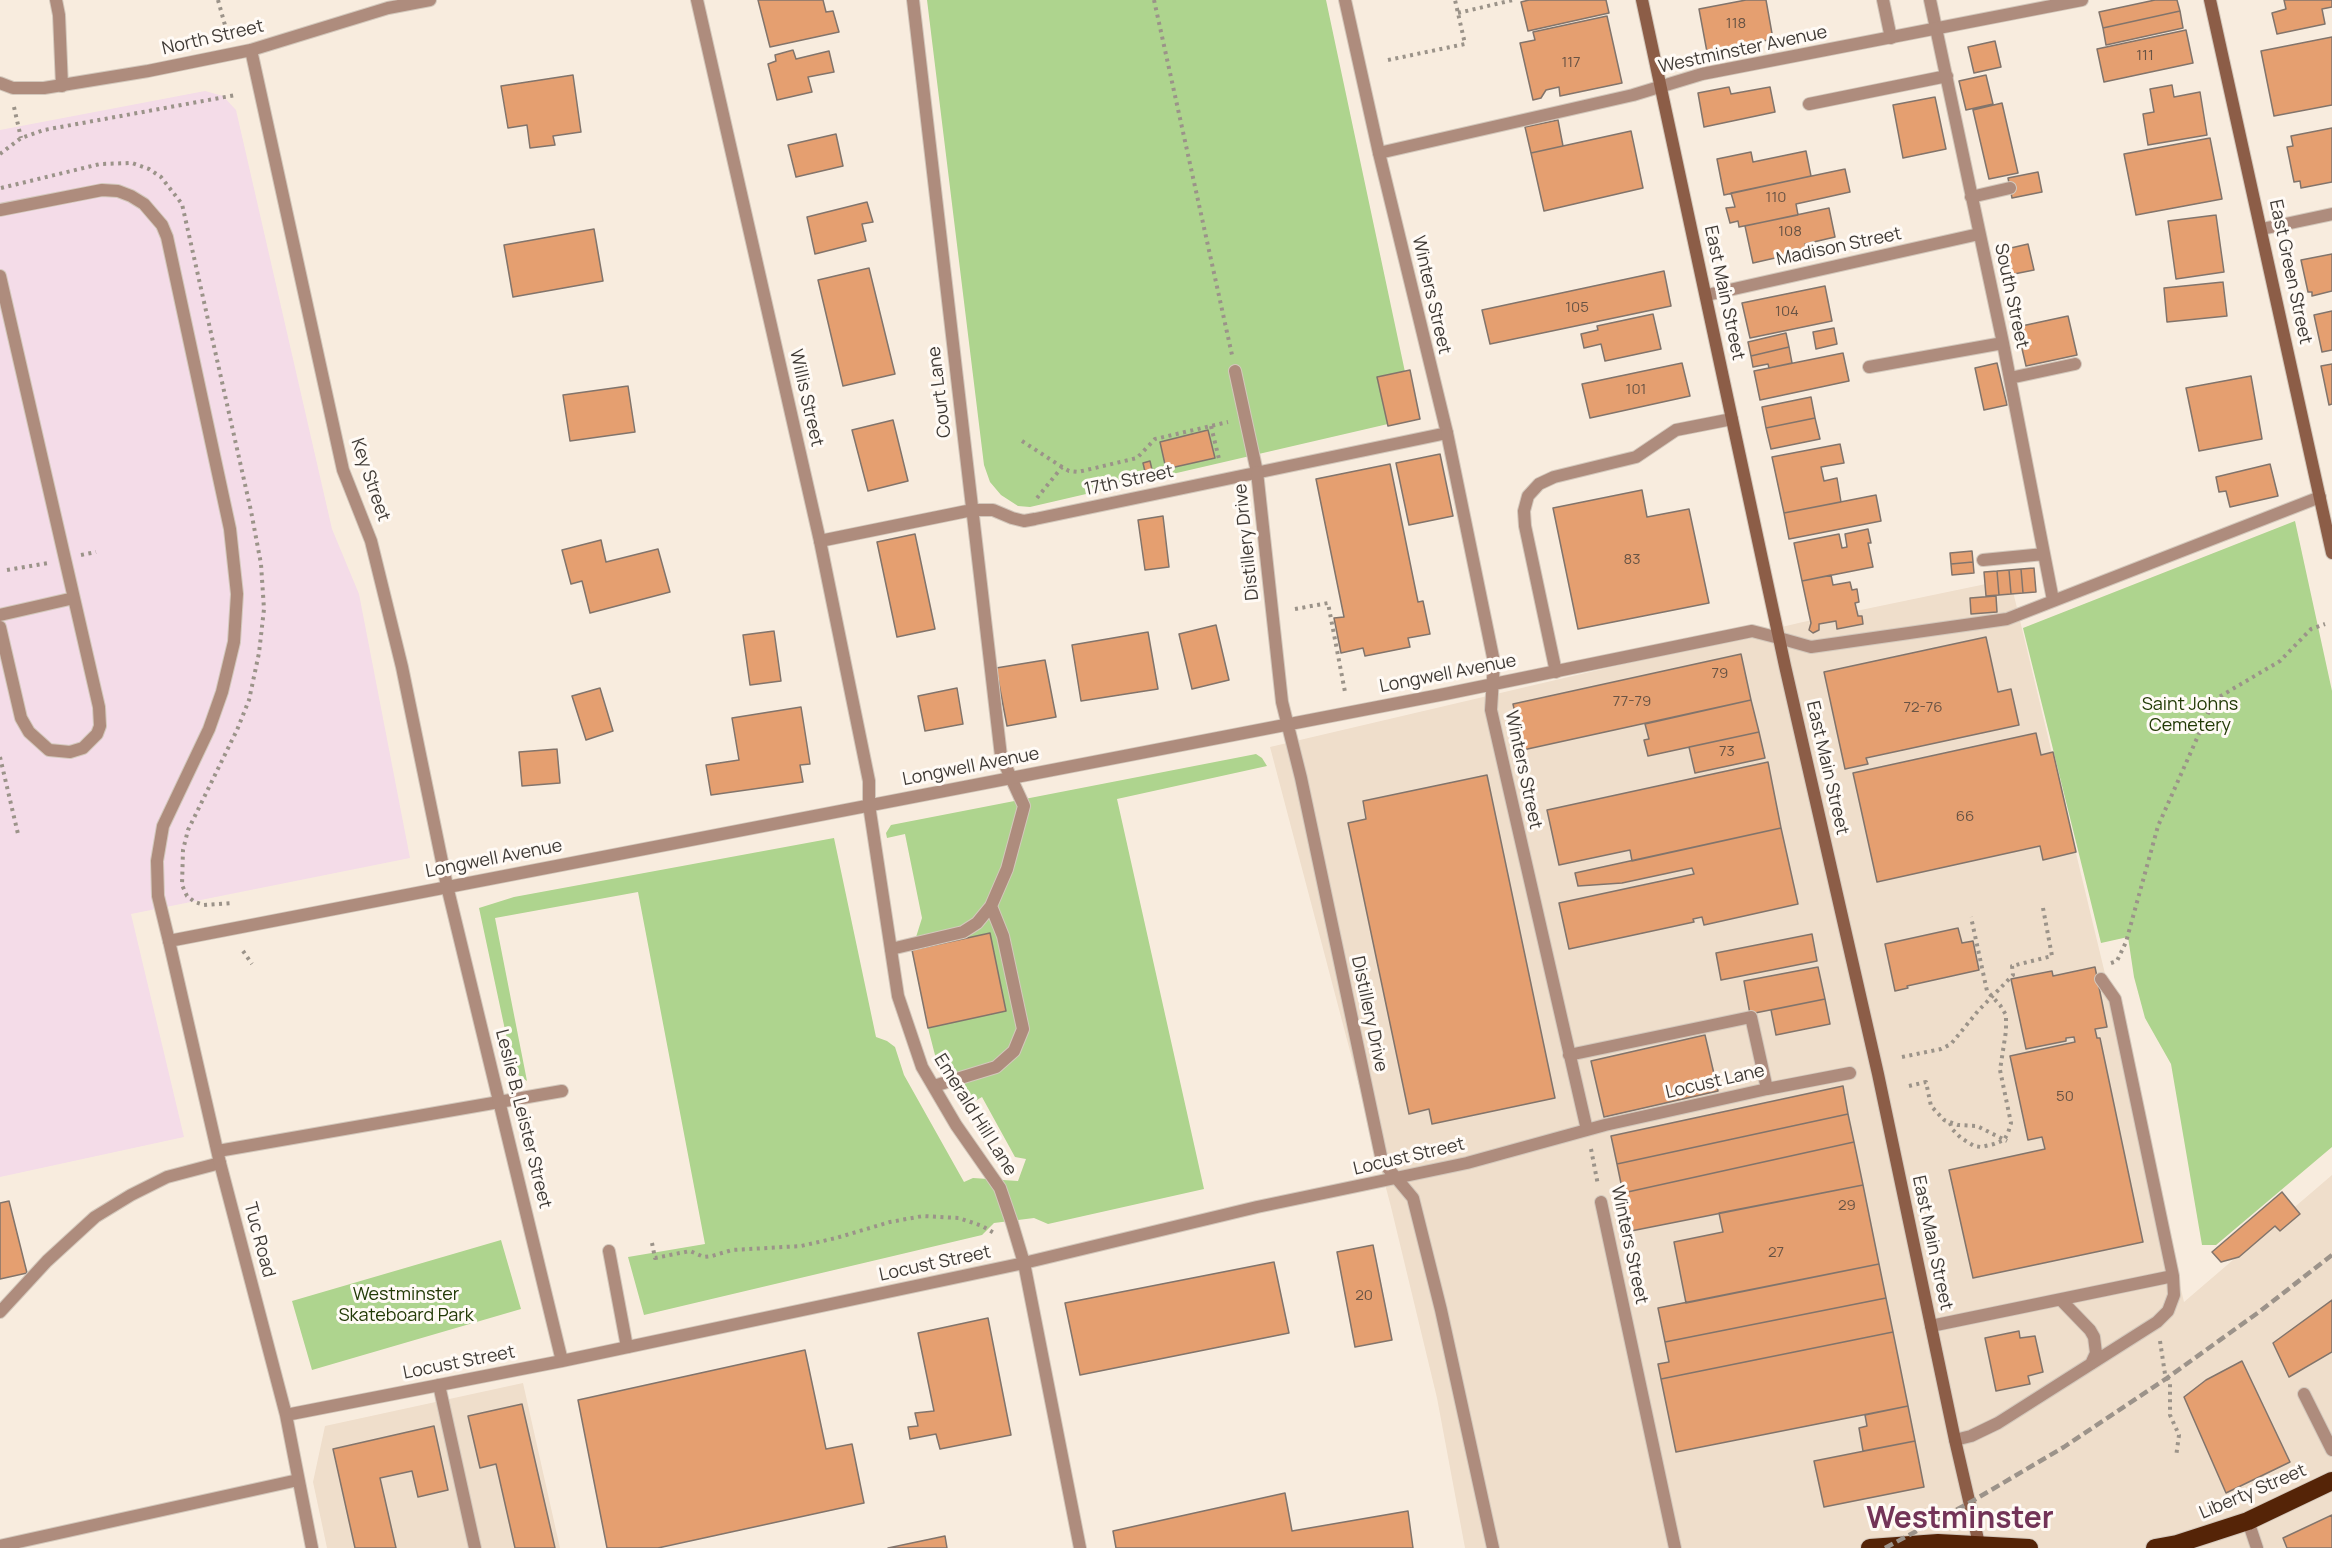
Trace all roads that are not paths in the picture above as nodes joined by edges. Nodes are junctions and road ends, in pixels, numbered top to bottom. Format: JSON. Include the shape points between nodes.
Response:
{"nodes":[{"id":1,"x":56,"y":0,"type":"edge"},
{"id":2,"x":430,"y":0,"type":"edge"},
{"id":3,"x":697,"y":0,"type":"edge"},
{"id":4,"x":913,"y":0,"type":"edge"},
{"id":5,"x":1345,"y":0,"type":"edge"},
{"id":6,"x":1642,"y":0,"type":"edge"},
{"id":7,"x":1883,"y":0,"type":"edge"},
{"id":8,"x":1930,"y":0,"type":"edge"},
{"id":9,"x":2082,"y":0,"type":"edge"},
{"id":10,"x":2210,"y":0,"type":"edge"},
{"id":11,"x":387,"y":4,"type":"edge"},
{"id":12,"x":1936,"y":29,"type":"junction"},
{"id":13,"x":1891,"y":38,"type":"junction"},
{"id":14,"x":251,"y":50,"type":"junction"},
{"id":15,"x":1947,"y":76,"type":"junction"},
{"id":16,"x":0,"y":83,"type":"edge"},
{"id":17,"x":62,"y":86,"type":"junction"},
{"id":18,"x":1662,"y":86,"type":"junction"},
{"id":19,"x":1809,"y":104,"type":"dead end"},
{"id":20,"x":1379,"y":153,"type":"junction"},
{"id":21,"x":2010,"y":188,"type":"dead end"},
{"id":22,"x":1971,"y":197,"type":"junction"},
{"id":23,"x":0,"y":210,"type":"edge"},
{"id":24,"x":2332,"y":214,"type":"edge"},
{"id":25,"x":2262,"y":229,"type":"junction"},
{"id":26,"x":1979,"y":234,"type":"junction"},
{"id":27,"x":0,"y":276,"type":"edge"},
{"id":28,"x":1707,"y":294,"type":"junction"},
{"id":29,"x":2003,"y":343,"type":"junction"},
{"id":30,"x":2075,"y":364,"type":"dead end"},
{"id":31,"x":1869,"y":367,"type":"dead end"},
{"id":32,"x":1235,"y":370,"type":"road end"},
{"id":33,"x":2010,"y":378,"type":"junction"},
{"id":34,"x":1732,"y":419,"type":"junction"},
{"id":35,"x":1447,"y":434,"type":"junction"},
{"id":36,"x":1257,"y":472,"type":"junction"},
{"id":37,"x":2320,"y":497,"type":"junction"},
{"id":38,"x":972,"y":510,"type":"junction"},
{"id":39,"x":820,"y":541,"type":"junction"},
{"id":40,"x":2332,"y":553,"type":"edge"},
{"id":41,"x":2044,"y":554,"type":"junction"},
{"id":42,"x":1983,"y":560,"type":"dead end"},
{"id":43,"x":74,"y":598,"type":"junction"},
{"id":44,"x":2053,"y":600,"type":"junction"},
{"id":45,"x":0,"y":615,"type":"edge"},
{"id":46,"x":0,"y":627,"type":"edge"},
{"id":47,"x":1779,"y":638,"type":"junction"},
{"id":48,"x":1556,"y":672,"type":"junction"},
{"id":49,"x":1493,"y":684,"type":"junction"},
{"id":50,"x":1287,"y":723,"type":"junction"},
{"id":51,"x":1011,"y":778,"type":"junction"},
{"id":52,"x":869,"y":805,"type":"junction"},
{"id":53,"x":447,"y":886,"type":"junction"},
{"id":54,"x":990,"y":906,"type":"junction"},
{"id":55,"x":169,"y":941,"type":"junction"},
{"id":56,"x":891,"y":949,"type":"junction"},
{"id":57,"x":2101,"y":979,"type":"dead end"},
{"id":58,"x":1569,"y":1055,"type":"junction"},
{"id":59,"x":1850,"y":1073,"type":"dead end"},
{"id":60,"x":934,"y":1086,"type":"junction"},
{"id":61,"x":1767,"y":1089,"type":"junction"},
{"id":62,"x":562,"y":1091,"type":"dead end"},
{"id":63,"x":500,"y":1102,"type":"junction"},
{"id":64,"x":1587,"y":1130,"type":"junction"},
{"id":65,"x":219,"y":1157,"type":"junction"},
{"id":66,"x":1397,"y":1178,"type":"junction"},
{"id":67,"x":1601,"y":1202,"type":"road end"},
{"id":68,"x":609,"y":1251,"type":"dead end"},
{"id":69,"x":1024,"y":1263,"type":"junction"},
{"id":70,"x":2174,"y":1276,"type":"junction"},
{"id":71,"x":2061,"y":1300,"type":"junction"},
{"id":72,"x":0,"y":1312,"type":"edge"},
{"id":73,"x":1931,"y":1326,"type":"junction"},
{"id":74,"x":627,"y":1347,"type":"junction"},
{"id":75,"x":562,"y":1361,"type":"junction"},
{"id":76,"x":2091,"y":1364,"type":"junction"},
{"id":77,"x":439,"y":1385,"type":"junction"},
{"id":78,"x":2304,"y":1394,"type":"dead end"},
{"id":79,"x":286,"y":1415,"type":"junction"},
{"id":80,"x":1955,"y":1440,"type":"junction"},
{"id":81,"x":2332,"y":1450,"type":"edge"},
{"id":82,"x":298,"y":1480,"type":"junction"},
{"id":83,"x":2332,"y":1480,"type":"edge"},
{"id":84,"x":2248,"y":1521,"type":"junction"},
{"id":85,"x":0,"y":1546,"type":"edge"},
{"id":86,"x":1980,"y":1546,"type":"edge"},
{"id":87,"x":312,"y":1548,"type":"edge"},
{"id":88,"x":475,"y":1548,"type":"edge"},
{"id":89,"x":1080,"y":1548,"type":"edge"},
{"id":90,"x":1493,"y":1548,"type":"edge"},
{"id":91,"x":1675,"y":1548,"type":"edge"},
{"id":92,"x":1870,"y":1548,"type":"edge"},
{"id":93,"x":2029,"y":1548,"type":"edge"},
{"id":94,"x":2156,"y":1548,"type":"edge"},
{"id":95,"x":2257,"y":1548,"type":"edge"}],
"edges":[{"from":1,"to":17,"type":"street"},
{"from":2,"to":11,"type":"street","name":"North Street"},
{"from":3,"to":39,"type":"street","name":"Willis Street"},
{"from":4,"to":38,"type":"street","name":"Court Lane"},
{"from":5,"to":20,"type":"street","name":"Winters Street"},
{"from":6,"to":18,"type":"main road","name":"East Main Street"},
{"from":7,"to":13,"type":"street"},
{"from":8,"to":12,"type":"street","name":"South Street"},
{"from":9,"to":12,"type":"street","name":"Westminster Avenue"},
{"from":10,"to":25,"type":"main road","name":"East Green Street"},
{"from":11,"to":14,"type":"street","name":"North Street"},
{"from":12,"to":13,"type":"street","name":"Westminster Avenue"},
{"from":12,"to":15,"type":"street","name":"South Street"},
{"from":13,"to":18,"type":"street","name":"Westminster Avenue","via":[[1702,74]]},
{"from":14,"to":17,"type":"street","name":"North Street"},
{"from":14,"to":53,"type":"street","name":"Key Street","via":[[343,470],[371,541],[402,667]]},
{"from":15,"to":19,"type":"street"},
{"from":15,"to":22,"type":"street","name":"South Street"},
{"from":16,"to":17,"type":"street","name":"North Street","via":[[29,89]]},
{"from":18,"to":20,"type":"street","name":"Westminster Avenue"},
{"from":18,"to":28,"type":"main road","name":"East Main Street"},
{"from":20,"to":35,"type":"street","name":"Winters Street"},
{"from":21,"to":22,"type":"street"},
{"from":22,"to":26,"type":"street","name":"South Street"},
{"from":23,"to":55,"type":"street","name":"Tuc Road","via":[[102,190],[118,191],[144,204],[162,225],[166,237],[230,529],[237,594],[234,642],[222,692],[209,729],[163,826],[157,861],[159,896]]},
{"from":24,"to":25,"type":"street"},
{"from":25,"to":37,"type":"main road","name":"East Green Street"},
{"from":26,"to":28,"type":"street","name":"Madison Street"},
{"from":26,"to":29,"type":"street","name":"South Street"},
{"from":27,"to":43,"type":"street"},
{"from":28,"to":34,"type":"main road","name":"East Main Street"},
{"from":29,"to":31,"type":"street"},
{"from":29,"to":33,"type":"street","name":"South Street"},
{"from":30,"to":33,"type":"street"},
{"from":32,"to":36,"type":"street","name":"Distillery Drive"},
{"from":33,"to":41,"type":"street","name":"South Street"},
{"from":34,"to":47,"type":"main road","name":"East Main Street"},
{"from":34,"to":48,"type":"street","via":[[1676,430],[1636,457],[1554,477],[1539,484],[1528,496],[1525,526]]},
{"from":35,"to":36,"type":"street","name":"17th Street"},
{"from":35,"to":49,"type":"street","name":"Winters Street","via":[[1494,662]]},
{"from":36,"to":38,"type":"street","name":"17th Street","via":[[1024,521],[993,510]]},
{"from":36,"to":50,"type":"street","name":"Distillery Drive"},
{"from":37,"to":40,"type":"main road","name":"East Green Street"},
{"from":37,"to":44,"type":"street","name":"Longwell Avenue"},
{"from":38,"to":39,"type":"street","name":"17th Street"},
{"from":38,"to":51,"type":"street","name":"Court Lane","via":[[1001,756]]},
{"from":39,"to":52,"type":"street","name":"Willis Street","via":[[869,781]]},
{"from":41,"to":42,"type":"street"},
{"from":41,"to":44,"type":"street","name":"South Street"},
{"from":43,"to":45,"type":"street"},
{"from":43,"to":46,"type":"street","via":[[99,707],[97,734],[83,748],[70,752],[49,750],[29,732],[21,718]]},
{"from":44,"to":47,"type":"street","name":"Longwell Avenue","via":[[2007,620],[1811,647]]},
{"from":47,"to":48,"type":"street","name":"Longwell Avenue","via":[[1752,632]]},
{"from":47,"to":73,"type":"main road","name":"East Main Street"},
{"from":48,"to":49,"type":"street","name":"Longwell Avenue"},
{"from":49,"to":50,"type":"street","name":"Longwell Avenue"},
{"from":49,"to":58,"type":"street","name":"Winters Street","via":[[1491,710]]},
{"from":50,"to":51,"type":"street","name":"Longwell Avenue"},
{"from":50,"to":66,"type":"street","name":"Distillery Drive","via":[[1382,1161]]},
{"from":51,"to":52,"type":"street","name":"Longwell Avenue"},
{"from":51,"to":54,"type":"street","name":"Court Lane","via":[[1024,806],[1007,869]]},
{"from":52,"to":53,"type":"street","name":"Longwell Avenue"},
{"from":52,"to":56,"type":"street","name":"Emerald Hill Lane"},
{"from":53,"to":55,"type":"street","name":"Longwell Avenue"},
{"from":53,"to":63,"type":"street","name":"Leslie B. Leister Street"},
{"from":54,"to":56,"type":"street","name":"Court Lane","via":[[977,923],[963,932]]},
{"from":54,"to":60,"type":"street","via":[[1003,936],[1023,1029],[1014,1052],[996,1067]]},
{"from":55,"to":65,"type":"street","name":"Tuc Road"},
{"from":56,"to":60,"type":"street","name":"Emerald Hill Lane","via":[[897,996],[922,1067]]},
{"from":57,"to":70,"type":"street","via":[[2115,999]]},
{"from":58,"to":61,"type":"street","via":[[1751,1017]]},
{"from":58,"to":64,"type":"street","name":"Winters Street"},
{"from":59,"to":61,"type":"street","name":"Locust Lane"},
{"from":60,"to":69,"type":"street","name":"Emerald Hill Lane","via":[[1000,1188]]},
{"from":61,"to":64,"type":"street","name":"Locust Lane"},
{"from":62,"to":63,"type":"street"},
{"from":63,"to":65,"type":"street"},
{"from":63,"to":75,"type":"street","name":"Leslie B. Leister Street"},
{"from":64,"to":66,"type":"street","name":"Locust Street"},
{"from":65,"to":72,"type":"street","via":[[131,1194],[95,1217]]},
{"from":65,"to":79,"type":"street","name":"Tuc Road"},
{"from":66,"to":69,"type":"street","name":"Locust Street"},
{"from":66,"to":90,"type":"street","name":"Distillery Drive","via":[[1413,1198]]},
{"from":67,"to":91,"type":"street","name":"Winters Street"},
{"from":68,"to":74,"type":"street"},
{"from":69,"to":74,"type":"street","name":"Locust Street"},
{"from":69,"to":89,"type":"street","name":"Emerald Hill Lane"},
{"from":70,"to":71,"type":"street"},
{"from":70,"to":76,"type":"street","via":[[2174,1295],[2168,1311]]},
{"from":71,"to":73,"type":"street"},
{"from":71,"to":76,"type":"street","via":[[2094,1337],[2096,1353]]},
{"from":73,"to":80,"type":"main road","name":"East Main Street"},
{"from":74,"to":75,"type":"street","name":"Locust Street"},
{"from":75,"to":77,"type":"street","name":"Locust Street"},
{"from":76,"to":80,"type":"street","via":[[1985,1430]]},
{"from":77,"to":79,"type":"street","name":"Locust Street"},
{"from":77,"to":88,"type":"street"},
{"from":78,"to":81,"type":"street"},
{"from":79,"to":82,"type":"street","name":"Tuc Road"},
{"from":80,"to":86,"type":"main road","name":"East Main Street"},
{"from":82,"to":85,"type":"street"},
{"from":82,"to":87,"type":"street","name":"Tuc Road"},
{"from":83,"to":84,"type":"highway","name":"Liberty Street"},
{"from":84,"to":94,"type":"highway","name":"Liberty Street"},
{"from":84,"to":95,"type":"street"},
{"from":86,"to":92,"type":"highway","via":[[1938,1543]]},
{"from":86,"to":93,"type":"highway"}]}
